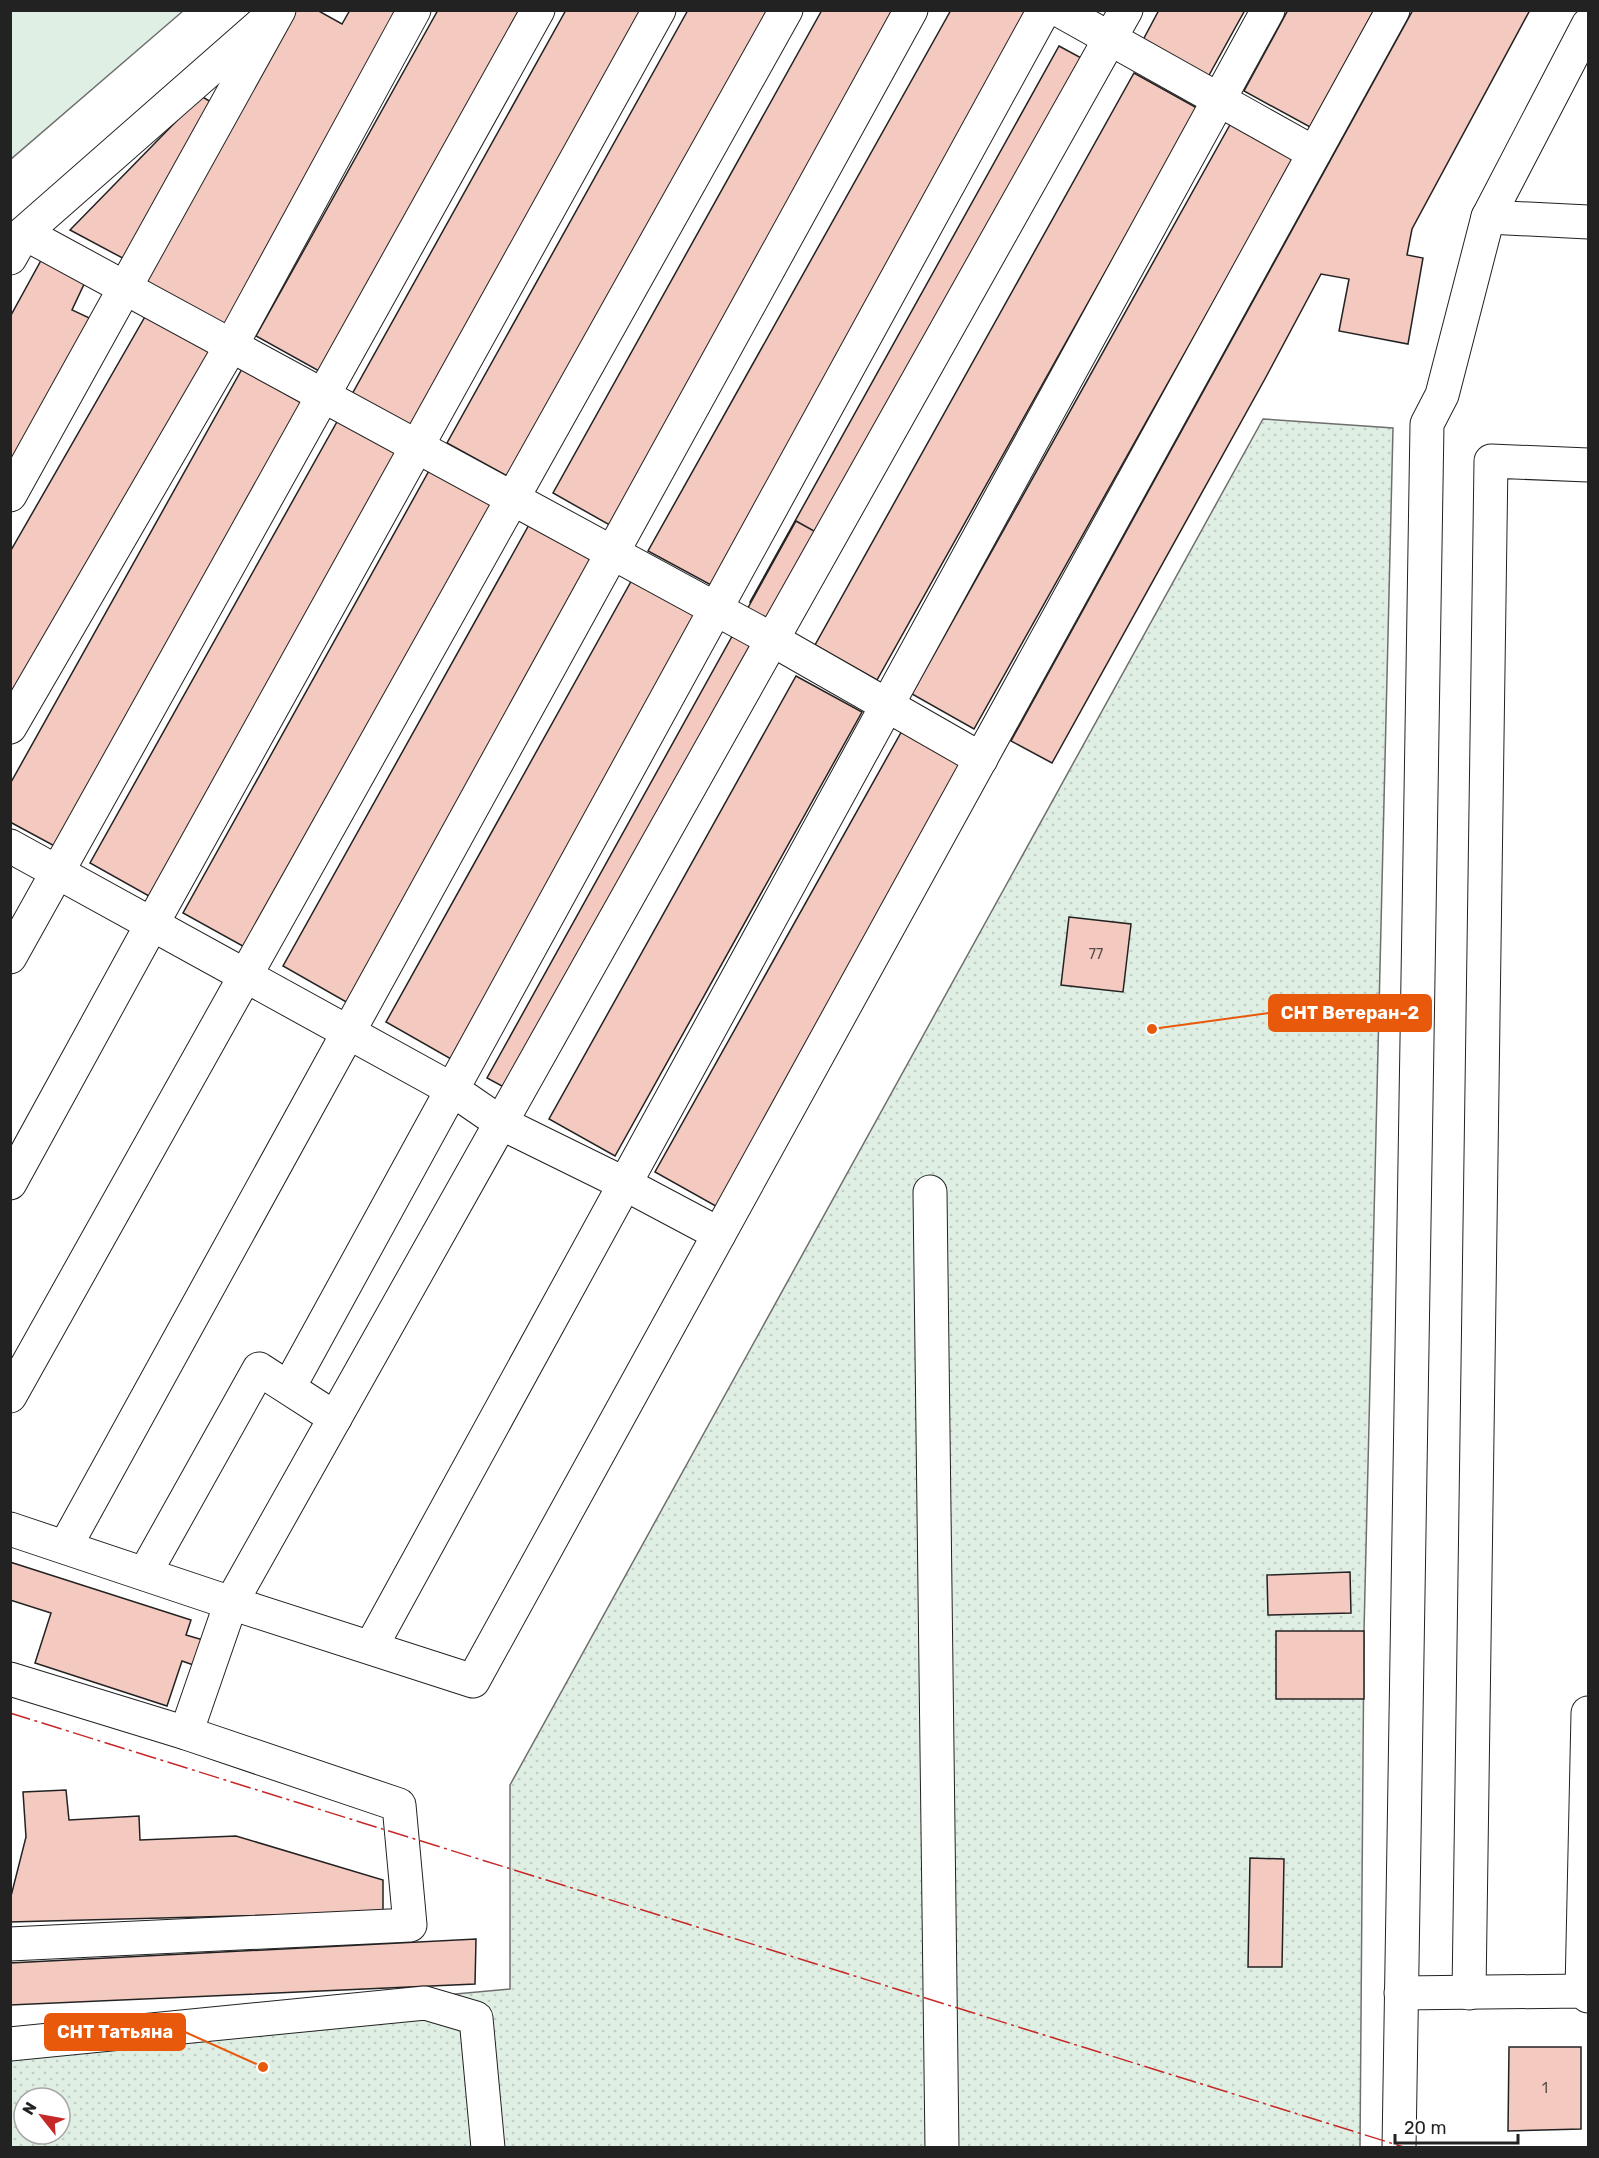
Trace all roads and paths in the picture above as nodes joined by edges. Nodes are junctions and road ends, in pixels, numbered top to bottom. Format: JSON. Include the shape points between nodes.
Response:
{"nodes":[{"id":1,"x":278,"y":10,"type":"edge"},
{"id":2,"x":414,"y":10,"type":"edge"},
{"id":3,"x":538,"y":10,"type":"edge"},
{"id":4,"x":660,"y":10,"type":"edge"},
{"id":5,"x":786,"y":10,"type":"edge"},
{"id":6,"x":911,"y":10,"type":"edge"},
{"id":7,"x":1044,"y":10,"type":"edge"},
{"id":8,"x":1059,"y":10,"type":"edge"},
{"id":9,"x":1268,"y":10,"type":"edge"},
{"id":10,"x":1393,"y":10,"type":"edge"},
{"id":11,"x":1118,"y":24,"type":"edge"},
{"id":12,"x":1588,"y":25,"type":"edge"},
{"id":13,"x":1219,"y":100,"type":"junction"},
{"id":14,"x":1314,"y":153,"type":"junction"},
{"id":15,"x":1488,"y":217,"type":"junction"},
{"id":16,"x":1588,"y":222,"type":"edge"},
{"id":17,"x":15,"y":245,"type":"edge"},
{"id":18,"x":126,"y":288,"type":"junction"},
{"id":19,"x":231,"y":346,"type":"junction"},
{"id":20,"x":324,"y":396,"type":"junction"},
{"id":21,"x":418,"y":447,"type":"junction"},
{"id":22,"x":1588,"y":465,"type":"edge"},
{"id":23,"x":10,"y":495,"type":"edge"},
{"id":24,"x":513,"y":498,"type":"junction"},
{"id":25,"x":612,"y":553,"type":"junction"},
{"id":26,"x":716,"y":609,"type":"junction"},
{"id":27,"x":773,"y":640,"type":"junction"},
{"id":28,"x":887,"y":706,"type":"junction"},
{"id":29,"x":10,"y":727,"type":"edge"},
{"id":30,"x":981,"y":759,"type":"junction"},
{"id":31,"x":10,"y":846,"type":"edge"},
{"id":32,"x":58,"y":872,"type":"junction"},
{"id":33,"x":152,"y":924,"type":"junction"},
{"id":34,"x":10,"y":957,"type":"edge"},
{"id":35,"x":246,"y":976,"type":"junction"},
{"id":36,"x":348,"y":1032,"type":"junction"},
{"id":37,"x":453,"y":1090,"type":"junction"},
{"id":38,"x":501,"y":1123,"type":"junction"},
{"id":39,"x":10,"y":1183,"type":"edge"},
{"id":40,"x":625,"y":1184,"type":"junction"},
{"id":41,"x":930,"y":1192,"type":"dead end"},
{"id":42,"x":718,"y":1234,"type":"junction"},
{"id":43,"x":289,"y":1387,"type":"junction"},
{"id":44,"x":10,"y":1396,"type":"edge"},
{"id":45,"x":335,"y":1418,"type":"junction"},
{"id":46,"x":10,"y":1529,"type":"edge"},
{"id":47,"x":65,"y":1547,"type":"junction"},
{"id":48,"x":145,"y":1573,"type":"junction"},
{"id":49,"x":231,"y":1603,"type":"junction"},
{"id":50,"x":371,"y":1647,"type":"junction"},
{"id":51,"x":10,"y":1679,"type":"edge"},
{"id":52,"x":1588,"y":1713,"type":"edge"},
{"id":53,"x":186,"y":1733,"type":"junction"},
{"id":54,"x":10,"y":1944,"type":"edge"},
{"id":55,"x":1401,"y":1993,"type":"junction"},
{"id":56,"x":1469,"y":1993,"type":"junction"},
{"id":57,"x":1585,"y":1994,"type":"edge"},
{"id":58,"x":10,"y":2044,"type":"edge"},
{"id":59,"x":488,"y":2148,"type":"edge"},
{"id":60,"x":942,"y":2148,"type":"edge"},
{"id":61,"x":1399,"y":2148,"type":"edge"}],
"edges":[{"from":1,"to":17,"type":"street"},
{"from":1,"to":18,"type":"street"},
{"from":2,"to":19,"type":"street"},
{"from":3,"to":20,"type":"street"},
{"from":4,"to":21,"type":"street"},
{"from":5,"to":24,"type":"street"},
{"from":6,"to":25,"type":"street"},
{"from":7,"to":26,"type":"street"},
{"from":8,"to":11,"type":"street"},
{"from":9,"to":13,"type":"street"},
{"from":10,"to":14,"type":"street"},
{"from":11,"to":13,"type":"street"},
{"from":11,"to":27,"type":"street"},
{"from":12,"to":15,"type":"street"},
{"from":13,"to":14,"type":"street"},
{"from":13,"to":28,"type":"street"},
{"from":14,"to":30,"type":"street"},
{"from":15,"to":16,"type":"street"},
{"from":15,"to":55,"type":"street","via":[[1442,394],[1427,424]]},
{"from":17,"to":18,"type":"street"},
{"from":18,"to":19,"type":"street"},
{"from":18,"to":23,"type":"street"},
{"from":19,"to":20,"type":"street"},
{"from":19,"to":29,"type":"street"},
{"from":20,"to":21,"type":"street"},
{"from":20,"to":32,"type":"street"},
{"from":21,"to":24,"type":"street"},
{"from":21,"to":33,"type":"street"},
{"from":22,"to":56,"type":"street","via":[[1491,461]]},
{"from":24,"to":25,"type":"street"},
{"from":24,"to":35,"type":"street"},
{"from":25,"to":26,"type":"street"},
{"from":25,"to":36,"type":"street"},
{"from":26,"to":27,"type":"street"},
{"from":26,"to":37,"type":"street"},
{"from":27,"to":28,"type":"street"},
{"from":27,"to":38,"type":"street"},
{"from":28,"to":30,"type":"street"},
{"from":28,"to":40,"type":"street"},
{"from":30,"to":42,"type":"street"},
{"from":31,"to":32,"type":"street"},
{"from":32,"to":33,"type":"street"},
{"from":32,"to":34,"type":"street"},
{"from":33,"to":35,"type":"street"},
{"from":33,"to":39,"type":"street"},
{"from":35,"to":36,"type":"street"},
{"from":35,"to":44,"type":"street"},
{"from":36,"to":37,"type":"street"},
{"from":36,"to":47,"type":"street"},
{"from":37,"to":38,"type":"street"},
{"from":37,"to":43,"type":"street"},
{"from":38,"to":40,"type":"street"},
{"from":38,"to":45,"type":"street"},
{"from":40,"to":42,"type":"street"},
{"from":40,"to":50,"type":"street"},
{"from":41,"to":60,"type":"street"},
{"from":42,"to":50,"type":"street","via":[[473,1681]]},
{"from":43,"to":45,"type":"street"},
{"from":43,"to":48,"type":"street","via":[[259,1369]]},
{"from":45,"to":49,"type":"street"},
{"from":46,"to":47,"type":"street"},
{"from":47,"to":48,"type":"street"},
{"from":48,"to":49,"type":"street"},
{"from":49,"to":50,"type":"street"},
{"from":49,"to":53,"type":"street"},
{"from":51,"to":53,"type":"street"},
{"from":52,"to":57,"type":"street"},
{"from":53,"to":54,"type":"street","via":[[399,1806],[410,1925]]},
{"from":55,"to":56,"type":"street"},
{"from":55,"to":61,"type":"street"},
{"from":56,"to":57,"type":"street"},
{"from":58,"to":59,"type":"street","via":[[425,2003],[476,2018]]}]}
